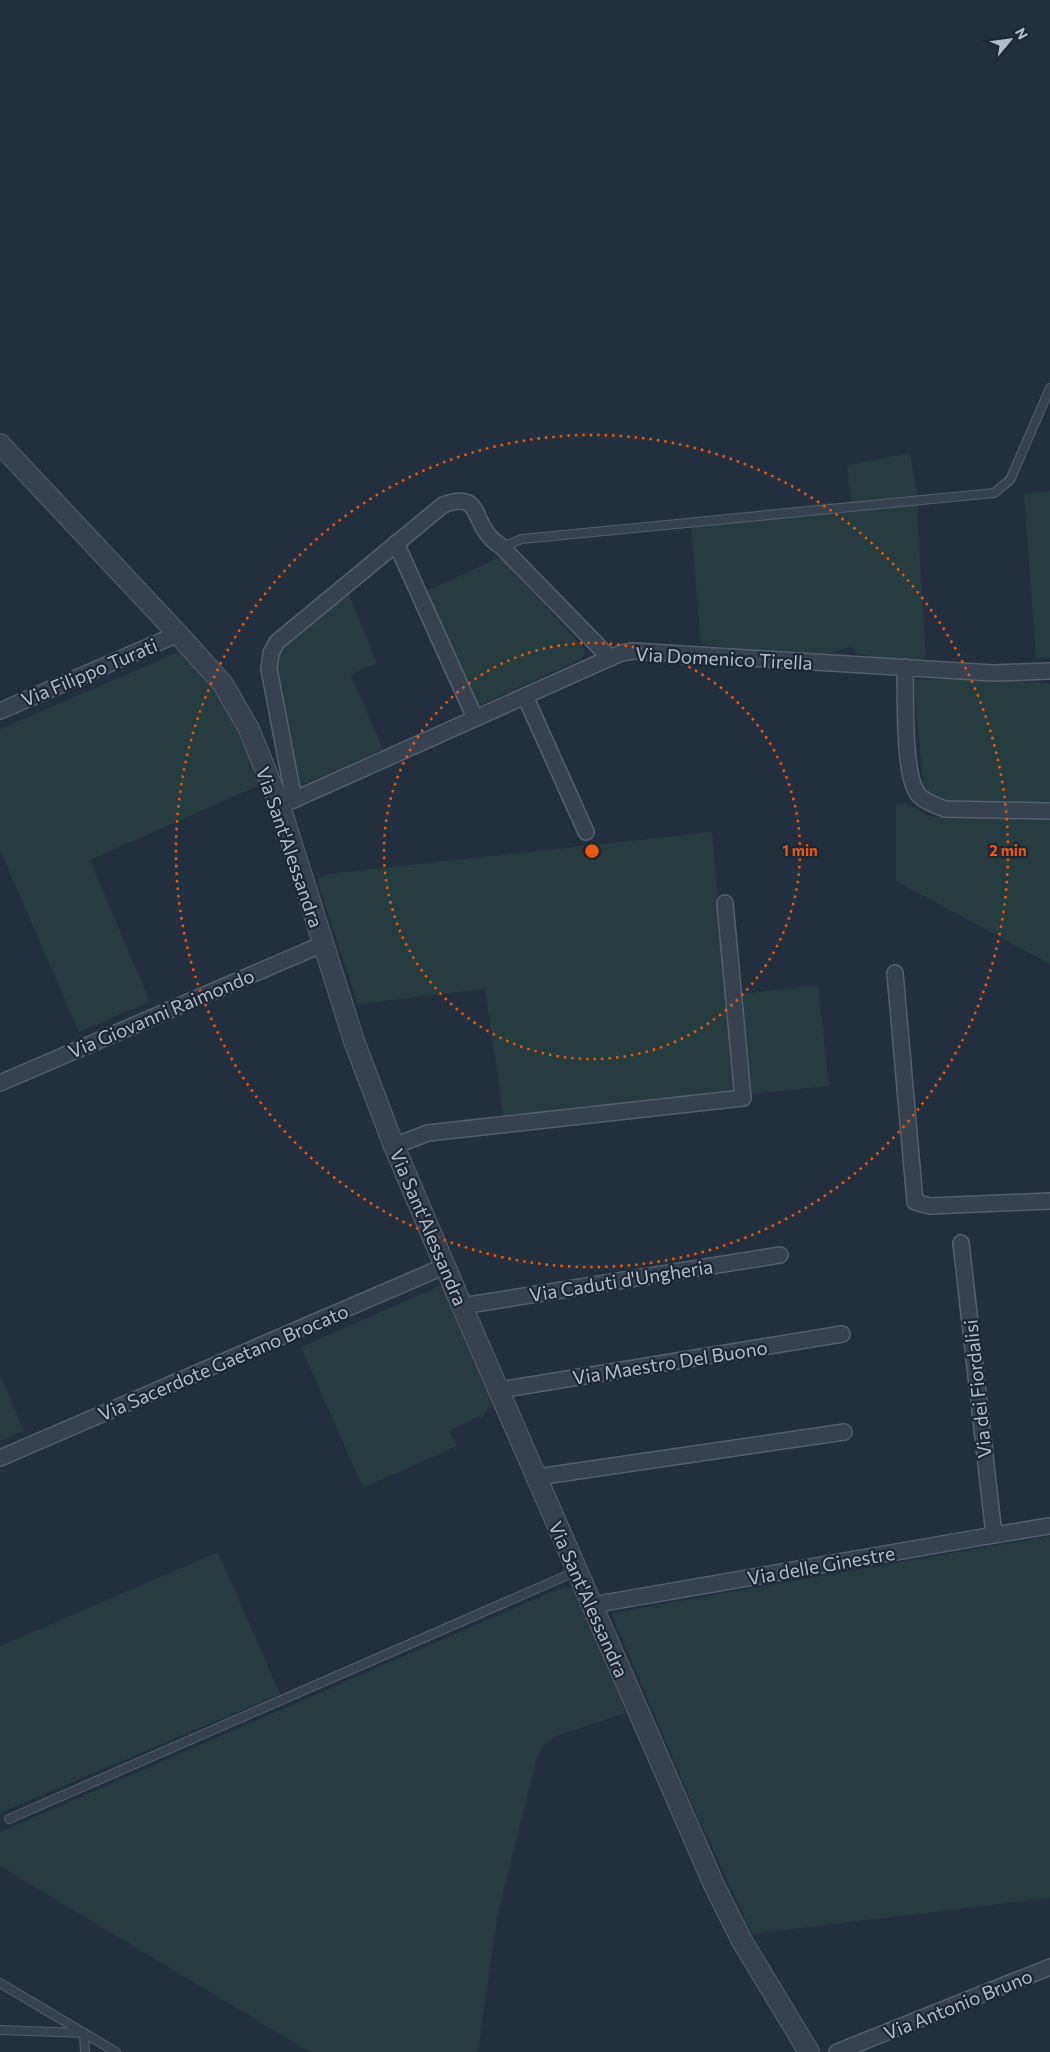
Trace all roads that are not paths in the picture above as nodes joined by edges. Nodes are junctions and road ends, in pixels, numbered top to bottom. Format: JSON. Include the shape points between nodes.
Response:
{"nodes":[{"id":1,"x":1050,"y":388,"type":"edge"},
{"id":2,"x":0,"y":444,"type":"edge"},
{"id":3,"x":396,"y":543,"type":"junction"},
{"id":4,"x":502,"y":547,"type":"junction"},
{"id":5,"x":178,"y":634,"type":"junction"},
{"id":6,"x":610,"y":658,"type":"junction"},
{"id":7,"x":905,"y":667,"type":"junction"},
{"id":8,"x":1050,"y":671,"type":"edge"},
{"id":9,"x":525,"y":696,"type":"junction"},
{"id":10,"x":0,"y":711,"type":"edge"},
{"id":11,"x":475,"y":718,"type":"junction"},
{"id":12,"x":287,"y":803,"type":"junction"},
{"id":13,"x":1050,"y":811,"type":"edge"},
{"id":14,"x":586,"y":832,"type":"dead end"},
{"id":15,"x":725,"y":903,"type":"dead end"},
{"id":16,"x":323,"y":944,"type":"junction"},
{"id":17,"x":895,"y":973,"type":"dead end"},
{"id":18,"x":0,"y":1082,"type":"edge"},
{"id":19,"x":394,"y":1146,"type":"junction"},
{"id":20,"x":1050,"y":1200,"type":"edge"},
{"id":21,"x":961,"y":1243,"type":"dead end"},
{"id":22,"x":780,"y":1255,"type":"dead end"},
{"id":23,"x":445,"y":1266,"type":"junction"},
{"id":24,"x":462,"y":1306,"type":"junction"},
{"id":25,"x":842,"y":1334,"type":"dead end"},
{"id":26,"x":499,"y":1390,"type":"junction"},
{"id":27,"x":844,"y":1432,"type":"dead end"},
{"id":28,"x":0,"y":1458,"type":"edge"},
{"id":29,"x":536,"y":1477,"type":"junction"},
{"id":30,"x":1050,"y":1526,"type":"edge"},
{"id":31,"x":994,"y":1534,"type":"junction"},
{"id":32,"x":577,"y":1571,"type":"junction"},
{"id":33,"x":592,"y":1605,"type":"junction"},
{"id":34,"x":9,"y":1818,"type":"dead end"},
{"id":35,"x":1050,"y":1966,"type":"edge"},
{"id":36,"x":0,"y":1982,"type":"edge"},
{"id":37,"x":0,"y":2030,"type":"edge"},
{"id":38,"x":84,"y":2033,"type":"junction"},
{"id":39,"x":85,"y":2052,"type":"edge"},
{"id":40,"x":116,"y":2052,"type":"edge"},
{"id":41,"x":809,"y":2052,"type":"edge"},
{"id":42,"x":837,"y":2052,"type":"edge"}],
"edges":[{"from":1,"to":4,"type":"lane","via":[[1010,480],[994,493],[522,539]]},
{"from":2,"to":5,"type":"street","name":"Via Sant'Alessandra"},
{"from":3,"to":4,"type":"street","via":[[443,505],[457,499],[465,500],[474,508],[489,537]]},
{"from":3,"to":11,"type":"street"},
{"from":3,"to":12,"type":"street","via":[[277,642],[271,653],[269,669]]},
{"from":4,"to":6,"type":"street"},
{"from":5,"to":10,"type":"street","name":"Via Filippo Turati"},
{"from":5,"to":12,"type":"street","name":"Via Sant'Alessandra","via":[[223,684]]},
{"from":6,"to":7,"type":"street","name":"Via Domenico Tirella","via":[[634,651]]},
{"from":6,"to":9,"type":"street","name":"Via Domenico Tirella"},
{"from":7,"to":8,"type":"street","name":"Via Domenico Tirella","via":[[994,673]]},
{"from":7,"to":13,"type":"street","via":[[908,768],[916,792],[929,803],[945,809]]},
{"from":9,"to":11,"type":"street","name":"Via Domenico Tirella"},
{"from":9,"to":14,"type":"street"},
{"from":11,"to":12,"type":"street","name":"Via Domenico Tirella"},
{"from":12,"to":16,"type":"street","name":"Via Sant'Alessandra"},
{"from":15,"to":19,"type":"street","via":[[743,1098],[428,1133]]},
{"from":16,"to":18,"type":"street","name":"Via Giovanni Raimondo"},
{"from":16,"to":19,"type":"street","name":"Via Sant'Alessandra","via":[[354,1041]]},
{"from":17,"to":20,"type":"street","via":[[915,1202],[930,1206]]},
{"from":19,"to":23,"type":"street","name":"Via Sant'Alessandra"},
{"from":21,"to":31,"type":"street","name":"Via dei Fiordalisi"},
{"from":22,"to":24,"type":"street","name":"Via Caduti d'Ungheria"},
{"from":23,"to":24,"type":"street","name":"Via Sant'Alessandra"},
{"from":23,"to":28,"type":"street","name":"Via Sacerdote Gaetano Brocato"},
{"from":24,"to":26,"type":"street","name":"Via Sant'Alessandra"},
{"from":25,"to":26,"type":"street","name":"Via Maestro Del Buono"},
{"from":26,"to":29,"type":"street","name":"Via Sant'Alessandra"},
{"from":27,"to":29,"type":"street"},
{"from":29,"to":32,"type":"street","name":"Via Sant'Alessandra"},
{"from":30,"to":31,"type":"street","name":"Via delle Ginestre"},
{"from":31,"to":33,"type":"street","name":"Via delle Ginestre"},
{"from":32,"to":33,"type":"street","name":"Via Sant'Alessandra"},
{"from":32,"to":34,"type":"lane"},
{"from":33,"to":41,"type":"street","name":"Via Sant'Alessandra","via":[[714,1884],[742,1941]]},
{"from":35,"to":42,"type":"street","name":"Via Antonio Bruno"},
{"from":36,"to":38,"type":"lane"},
{"from":37,"to":38,"type":"lane"},
{"from":38,"to":39,"type":"lane"},
{"from":38,"to":40,"type":"lane"}]}
